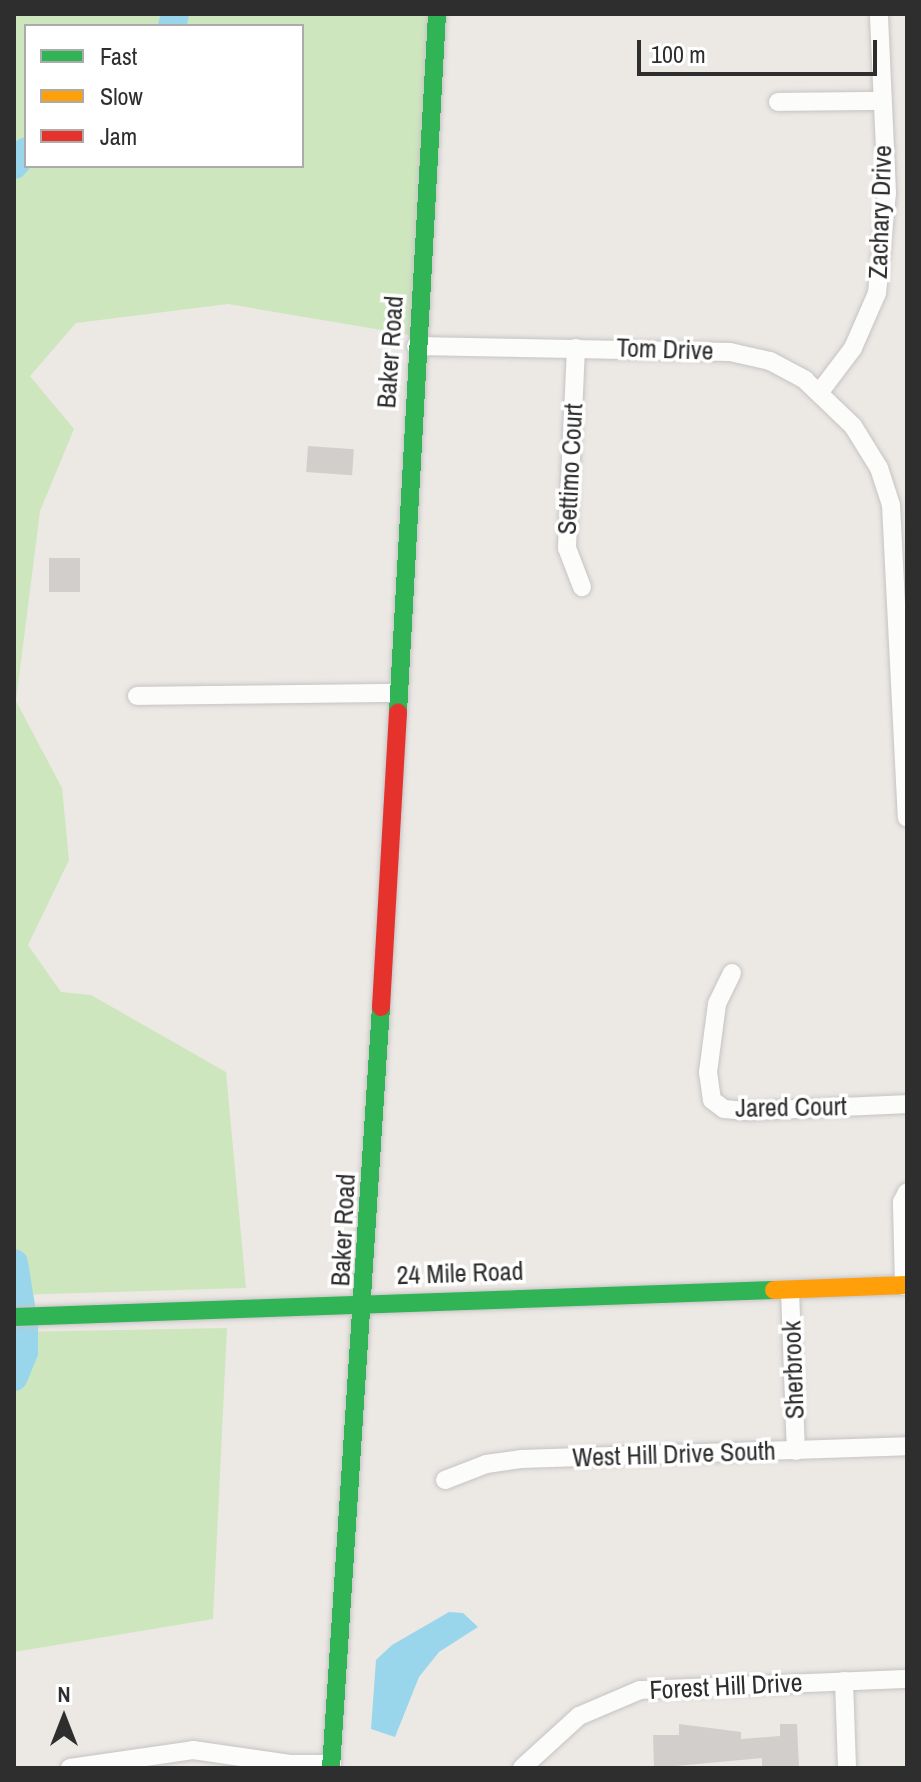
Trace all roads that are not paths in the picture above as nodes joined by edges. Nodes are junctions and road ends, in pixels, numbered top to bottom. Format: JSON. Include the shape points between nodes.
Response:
{"nodes":[{"id":1,"x":437,"y":14,"type":"edge"},
{"id":2,"x":879,"y":14,"type":"edge"},
{"id":3,"x":882,"y":101,"type":"junction"},
{"id":4,"x":778,"y":102,"type":"dead end"},
{"id":5,"x":416,"y":346,"type":"junction"},
{"id":6,"x":576,"y":348,"type":"junction"},
{"id":7,"x":819,"y":393,"type":"junction"},
{"id":8,"x":582,"y":587,"type":"dead end"},
{"id":9,"x":396,"y":693,"type":"junction"},
{"id":10,"x":137,"y":696,"type":"dead end"},
{"id":11,"x":907,"y":818,"type":"edge"},
{"id":12,"x":732,"y":973,"type":"dead end"},
{"id":13,"x":907,"y":1104,"type":"edge"},
{"id":14,"x":907,"y":1192,"type":"edge"},
{"id":15,"x":906,"y":1286,"type":"edge"},
{"id":16,"x":790,"y":1290,"type":"junction"},
{"id":17,"x":365,"y":1301,"type":"junction"},
{"id":18,"x":14,"y":1317,"type":"edge"},
{"id":19,"x":907,"y":1446,"type":"edge"},
{"id":20,"x":796,"y":1451,"type":"junction"},
{"id":21,"x":445,"y":1480,"type":"dead end"},
{"id":22,"x":907,"y":1679,"type":"edge"},
{"id":23,"x":844,"y":1681,"type":"junction"},
{"id":24,"x":332,"y":1766,"type":"edge"},
{"id":25,"x":70,"y":1768,"type":"edge"},
{"id":26,"x":522,"y":1768,"type":"edge"},
{"id":27,"x":847,"y":1768,"type":"edge"}],
"edges":[{"from":1,"to":5,"type":"street","name":"Baker Road"},
{"from":2,"to":3,"type":"street","name":"Zachary Drive"},
{"from":3,"to":4,"type":"street"},
{"from":3,"to":7,"type":"street","name":"Zachary Drive","via":[[887,193],[877,293],[853,348]]},
{"from":5,"to":6,"type":"street","name":"Tom Drive"},
{"from":5,"to":9,"type":"street","name":"Baker Road"},
{"from":6,"to":7,"type":"street","name":"Tom Drive","via":[[730,352],[770,361]]},
{"from":6,"to":8,"type":"street","name":"Settimo Court","via":[[567,548]]},
{"from":7,"to":11,"type":"street","name":"Tom Drive","via":[[853,426],[879,468],[891,505]]},
{"from":9,"to":10,"type":"street"},
{"from":9,"to":17,"type":"street","name":"Baker Road"},
{"from":12,"to":13,"type":"street","name":"Jared Court","via":[[717,1004],[708,1072],[712,1100],[724,1109]]},
{"from":14,"to":15,"type":"street","via":[[902,1202]]},
{"from":15,"to":16,"type":"street","name":"24 Mile Road"},
{"from":16,"to":17,"type":"street","name":"24 Mile Road"},
{"from":16,"to":20,"type":"street","name":"Sherbrook"},
{"from":17,"to":18,"type":"street","name":"24 Mile Road"},
{"from":17,"to":24,"type":"street","name":"Baker Road"},
{"from":19,"to":20,"type":"street","name":"West Hill Drive South"},
{"from":20,"to":21,"type":"street","name":"West Hill Drive South","via":[[521,1459],[486,1464]]},
{"from":22,"to":23,"type":"street","name":"Forest Hill Drive"},
{"from":23,"to":26,"type":"street","name":"Forest Hill Drive","via":[[640,1690],[579,1716]]},
{"from":23,"to":27,"type":"street"},
{"from":24,"to":25,"type":"street","via":[[193,1750]]}]}
